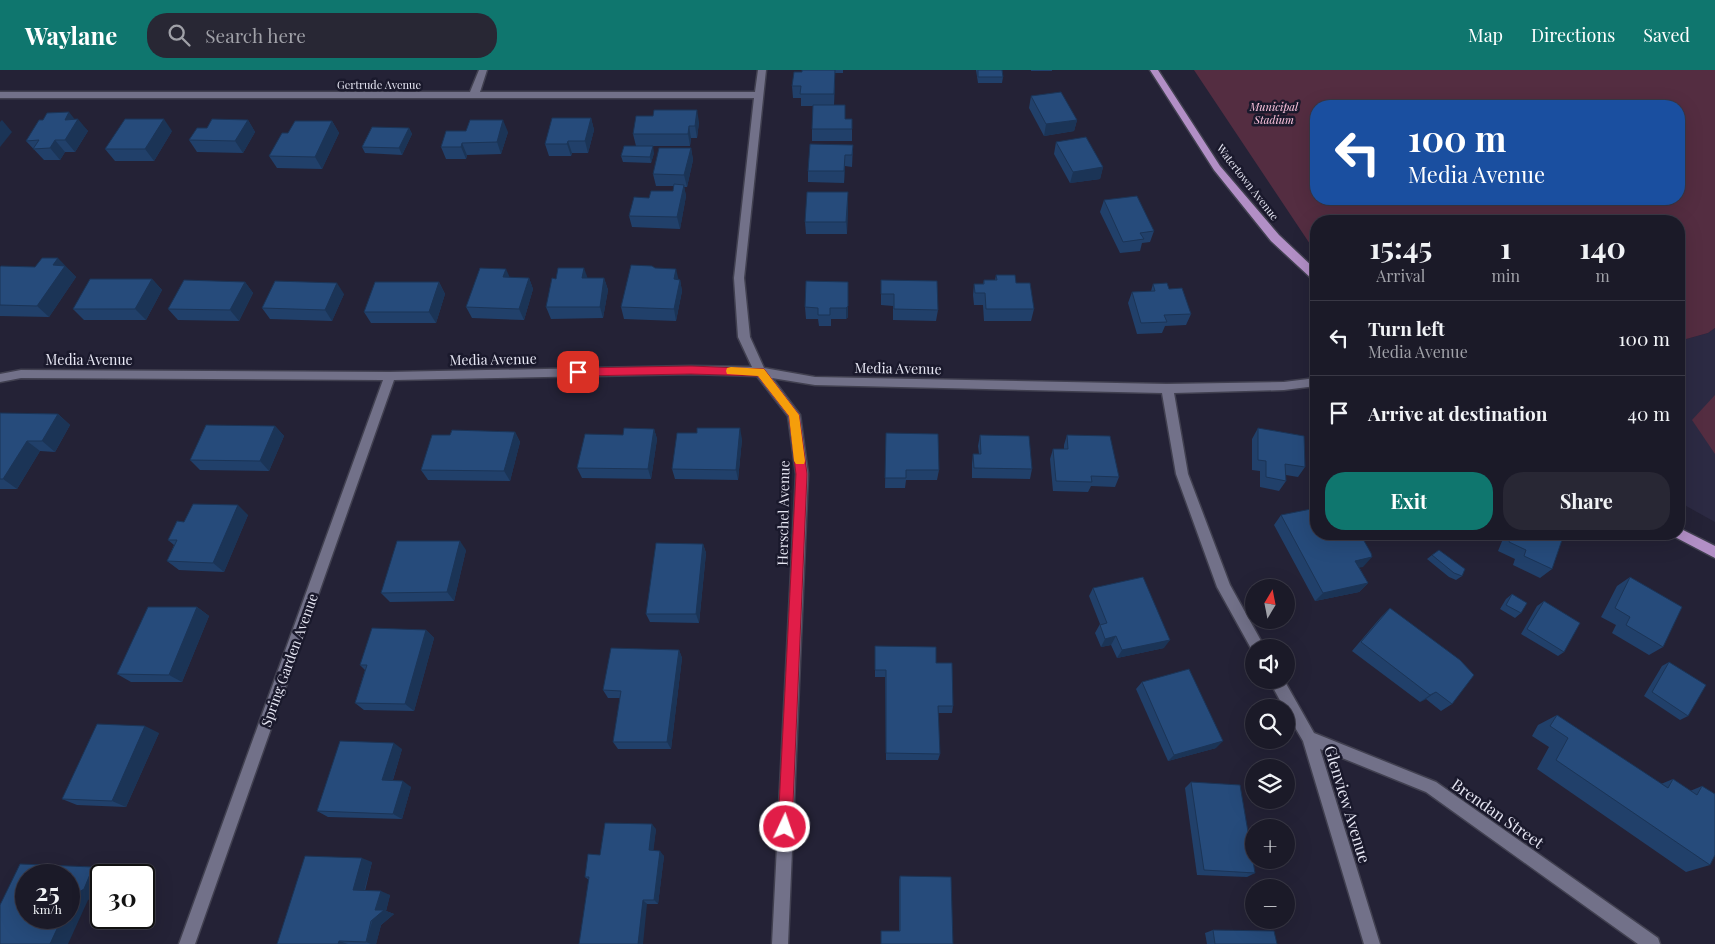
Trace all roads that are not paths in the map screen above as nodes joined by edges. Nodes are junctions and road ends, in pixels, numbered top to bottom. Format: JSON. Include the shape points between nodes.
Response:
{"nodes":[{"id":1,"x":483,"y":70,"type":"edge"},
{"id":2,"x":762,"y":70,"type":"edge"},
{"id":3,"x":1154,"y":70,"type":"edge"},
{"id":4,"x":0,"y":95,"type":"edge"},
{"id":5,"x":474,"y":95,"type":"junction"},
{"id":6,"x":759,"y":95,"type":"junction"},
{"id":7,"x":1310,"y":270,"type":"edge"},
{"id":8,"x":760,"y":372,"type":"junction"},
{"id":9,"x":390,"y":376,"type":"junction"},
{"id":10,"x":0,"y":378,"type":"edge"},
{"id":11,"x":1310,"y":383,"type":"edge"},
{"id":12,"x":1167,"y":389,"type":"junction"},
{"id":13,"x":1685,"y":536,"type":"edge"},
{"id":14,"x":1715,"y":552,"type":"edge"},
{"id":15,"x":1253,"y":639,"type":"edge"},
{"id":16,"x":1281,"y":689,"type":"edge"},
{"id":17,"x":1309,"y":738,"type":"junction"},
{"id":18,"x":187,"y":944,"type":"edge"},
{"id":19,"x":780,"y":944,"type":"edge"},
{"id":20,"x":1372,"y":944,"type":"edge"},
{"id":21,"x":1652,"y":944,"type":"edge"}],
"edges":[{"from":1,"to":5,"type":"street"},
{"from":2,"to":6,"type":"street","name":"Herschel Avenue"},
{"from":3,"to":7,"type":"main road","name":"Watertown Avenue","via":[[1217,168],[1275,238]]},
{"from":4,"to":5,"type":"street","name":"Gertrude Avenue"},
{"from":5,"to":6,"type":"street","name":"Gertrude Avenue"},
{"from":6,"to":8,"type":"street","name":"Herschel Avenue","via":[[739,278],[744,337]]},
{"from":8,"to":9,"type":"street","name":"Media Avenue","via":[[691,370]]},
{"from":8,"to":12,"type":"street","name":"Media Avenue","via":[[815,381]]},
{"from":8,"to":19,"type":"street","name":"Herschel Avenue","via":[[794,415],[802,474]]},
{"from":9,"to":10,"type":"street","name":"Media Avenue","via":[[21,374]]},
{"from":9,"to":18,"type":"street","name":"Spring Garden Avenue"},
{"from":11,"to":12,"type":"street","name":"Media Avenue"},
{"from":12,"to":15,"type":"street","via":[[1182,474],[1224,587]]},
{"from":13,"to":14,"type":"main road"},
{"from":16,"to":17,"type":"street","name":"Glenview Avenue"},
{"from":17,"to":20,"type":"street","name":"Glenview Avenue"},
{"from":17,"to":21,"type":"street","name":"Brendan Street","via":[[1431,787]]}]}
